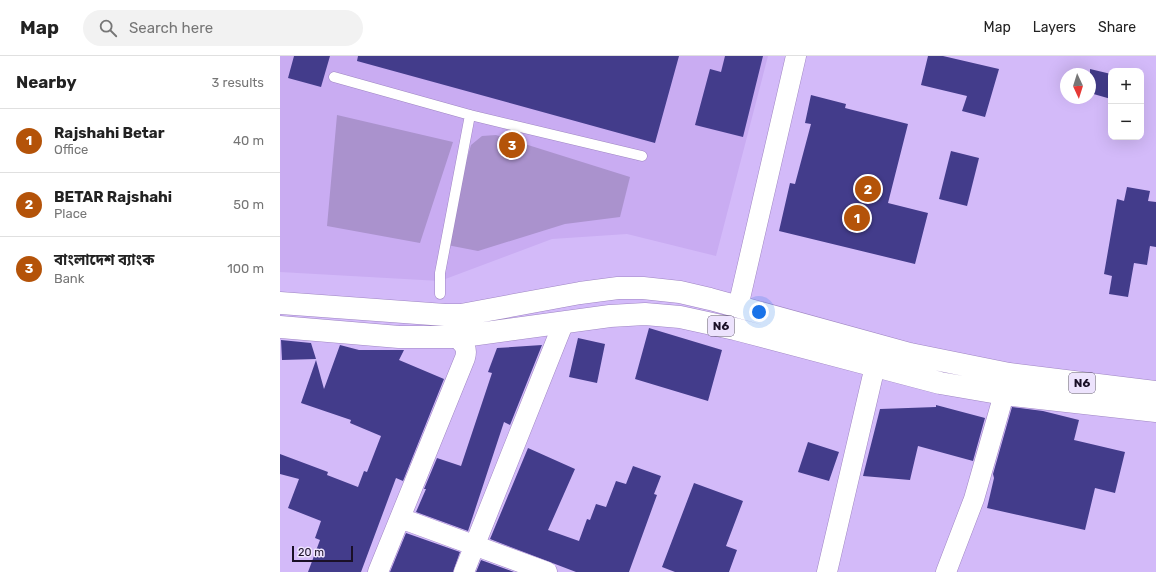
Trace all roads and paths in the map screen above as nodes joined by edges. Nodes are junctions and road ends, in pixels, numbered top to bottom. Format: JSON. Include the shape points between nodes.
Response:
{"nodes":[{"id":1,"x":796,"y":56,"type":"edge"},
{"id":2,"x":334,"y":77,"type":"dead end"},
{"id":3,"x":470,"y":115,"type":"junction"},
{"id":4,"x":642,"y":156,"type":"dead end"},
{"id":5,"x":440,"y":294,"type":"dead end"},
{"id":6,"x":280,"y":303,"type":"edge"},
{"id":7,"x":738,"y":307,"type":"junction"},
{"id":8,"x":563,"y":324,"type":"junction"},
{"id":9,"x":280,"y":327,"type":"edge"},
{"id":10,"x":456,"y":337,"type":"junction"},
{"id":11,"x":875,"y":366,"type":"junction"},
{"id":12,"x":1156,"y":392,"type":"edge"},
{"id":13,"x":1004,"y":394,"type":"junction"},
{"id":14,"x":1156,"y":411,"type":"edge"},
{"id":15,"x":400,"y":518,"type":"junction"},
{"id":16,"x":474,"y":546,"type":"junction"},
{"id":17,"x":540,"y":571,"type":"edge"},
{"id":18,"x":378,"y":572,"type":"edge"},
{"id":19,"x":464,"y":572,"type":"edge"},
{"id":20,"x":827,"y":572,"type":"edge"},
{"id":21,"x":946,"y":572,"type":"edge"}],
"edges":[{"from":1,"to":7,"type":"street"},
{"from":2,"to":3,"type":"lane"},
{"from":3,"to":4,"type":"lane"},
{"from":3,"to":5,"type":"lane","via":[[440,273]]},
{"from":6,"to":7,"type":"highway","number":"N6","via":[[453,315],[580,293],[643,288],[680,292]]},
{"from":7,"to":12,"type":"highway","number":"N6","via":[[910,354],[1009,374]]},
{"from":8,"to":10,"type":"highway","number":"N6"},
{"from":8,"to":11,"type":"highway","number":"N6","via":[[645,314],[680,317]]},
{"from":8,"to":16,"type":"street"},
{"from":9,"to":10,"type":"highway","number":"N6","via":[[399,337]]},
{"from":10,"to":15,"type":"street","via":[[464,344],[467,351],[465,358]]},
{"from":11,"to":13,"type":"highway","number":"N6","via":[[940,383]]},
{"from":11,"to":20,"type":"street"},
{"from":13,"to":14,"type":"highway","number":"N6"},
{"from":13,"to":21,"type":"street","via":[[974,499]]},
{"from":15,"to":16,"type":"street"},
{"from":15,"to":18,"type":"street"},
{"from":16,"to":17,"type":"street"},
{"from":16,"to":19,"type":"street"}]}
